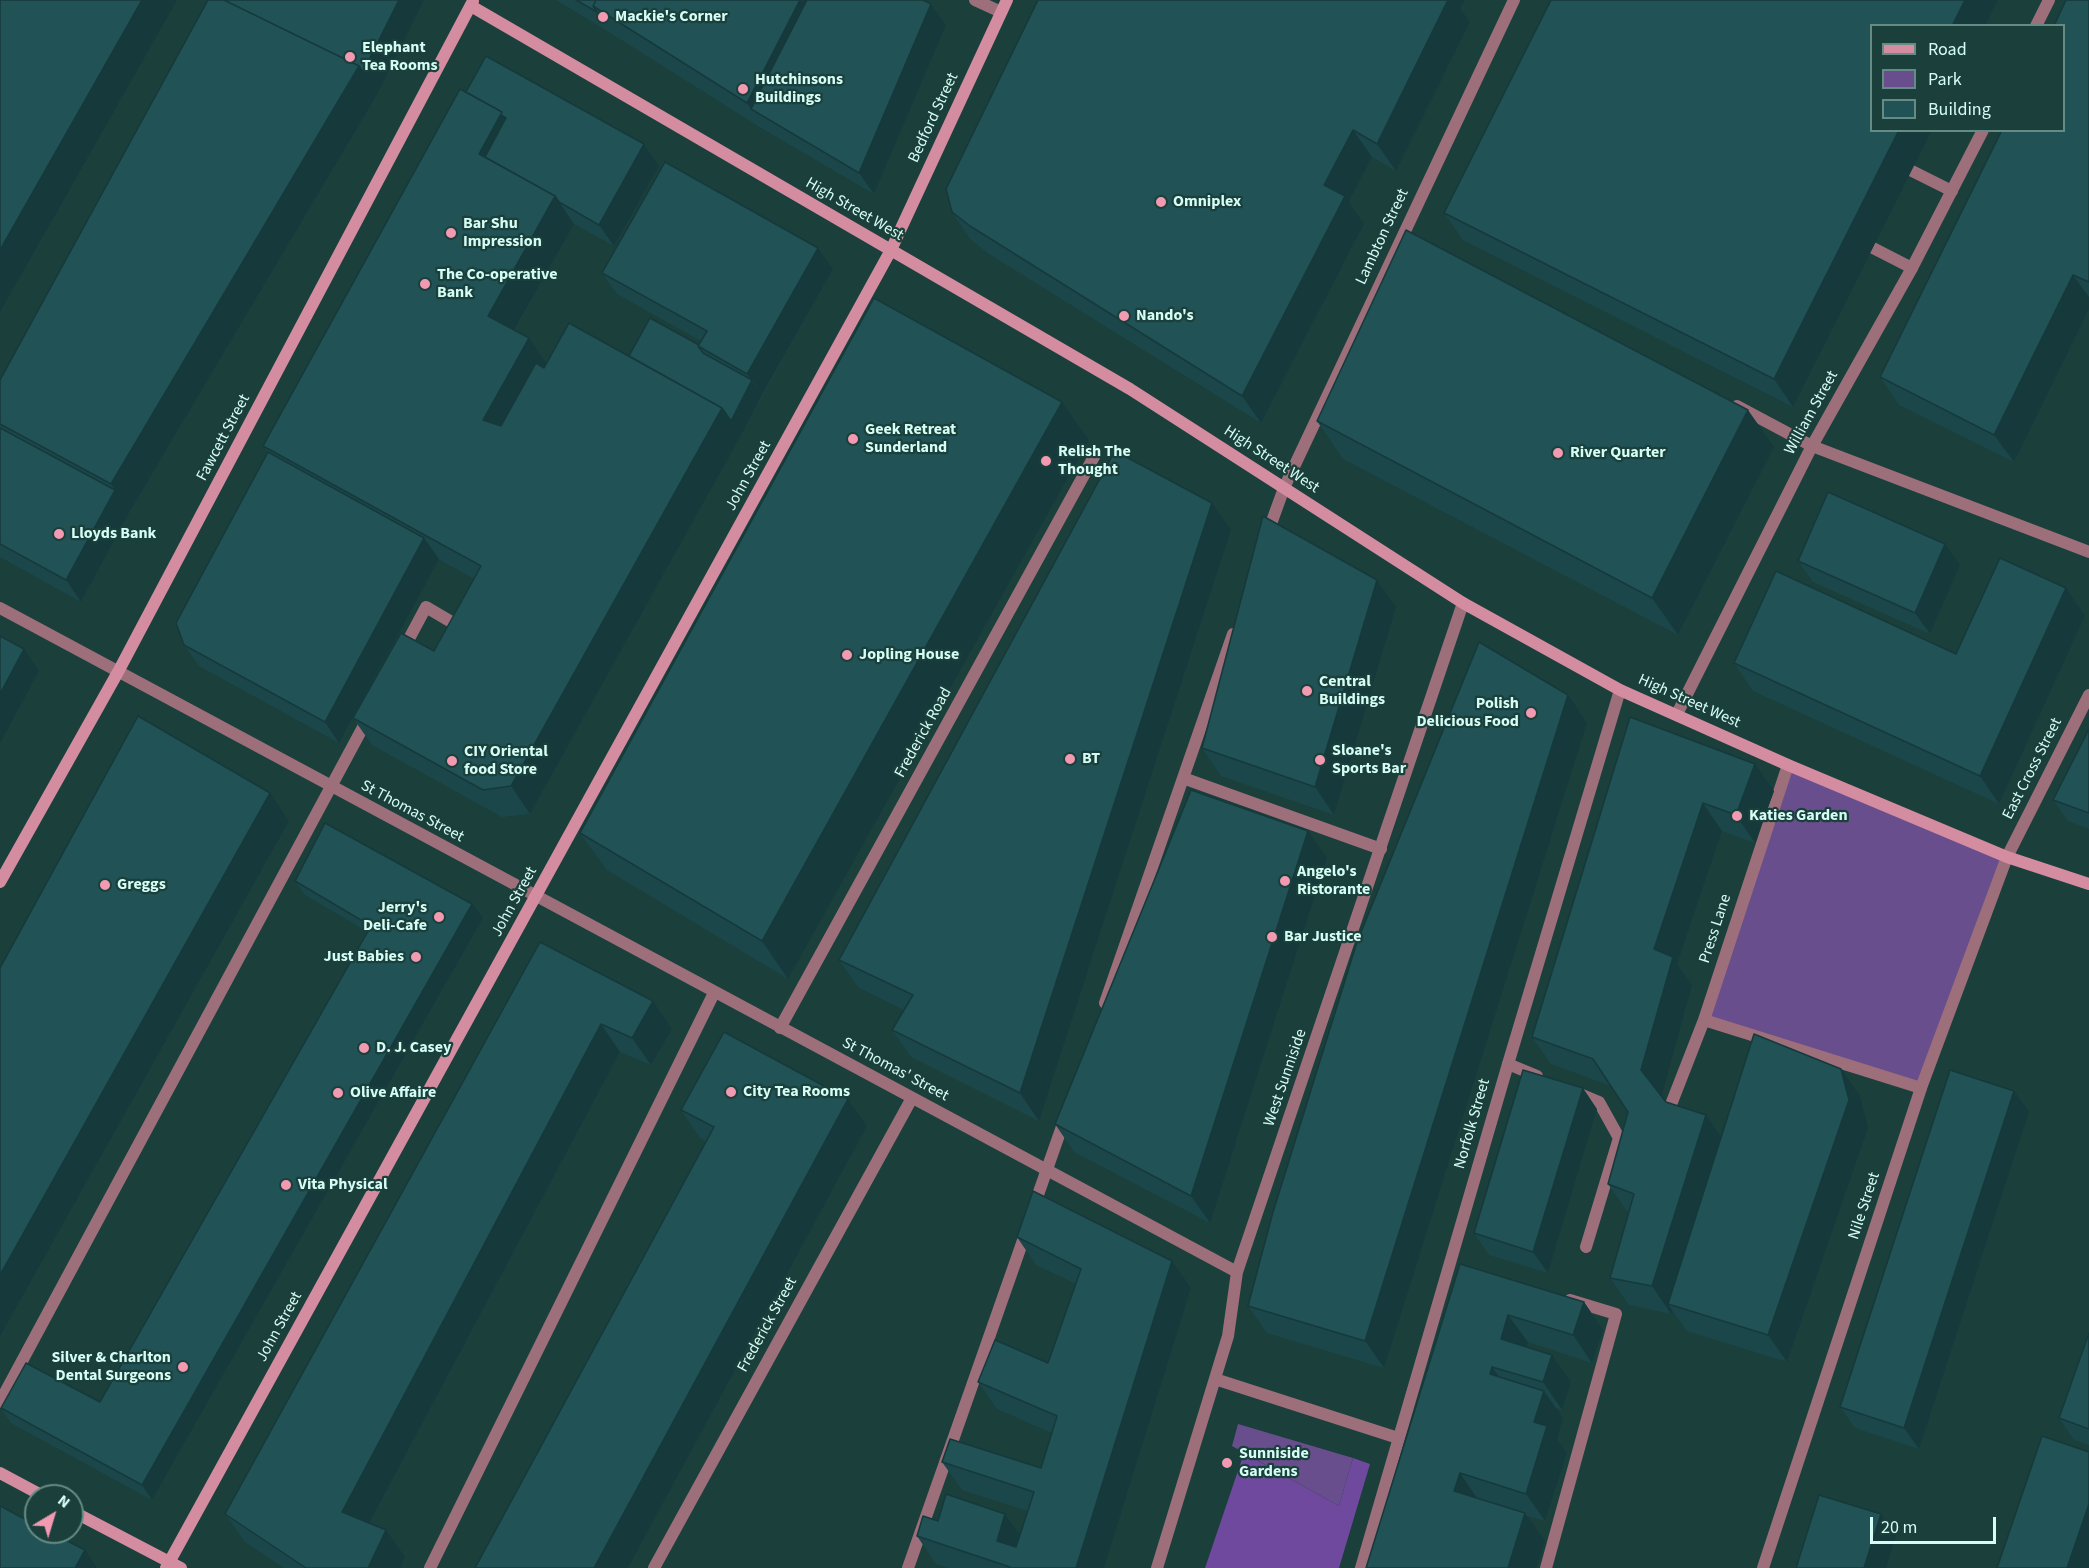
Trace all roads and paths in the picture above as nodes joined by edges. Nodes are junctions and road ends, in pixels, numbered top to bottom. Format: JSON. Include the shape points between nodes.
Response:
{"nodes":[{"id":1,"x":975,"y":0,"type":"edge"},
{"id":2,"x":1007,"y":0,"type":"edge"},
{"id":3,"x":1514,"y":0,"type":"edge"},
{"id":4,"x":2049,"y":0,"type":"edge"},
{"id":5,"x":471,"y":2,"type":"edge"},
{"id":6,"x":1001,"y":12,"type":"junction"},
{"id":7,"x":2037,"y":24,"type":"edge"},
{"id":8,"x":1982,"y":132,"type":"edge"},
{"id":9,"x":1911,"y":171,"type":"dead end"},
{"id":10,"x":1952,"y":191,"type":"junction"},
{"id":11,"x":1873,"y":248,"type":"dead end"},
{"id":12,"x":891,"y":250,"type":"junction"},
{"id":13,"x":1912,"y":268,"type":"junction"},
{"id":14,"x":1728,"y":402,"type":"edge"},
{"id":15,"x":1812,"y":446,"type":"junction"},
{"id":16,"x":1096,"y":453,"type":"dead end"},
{"id":17,"x":1284,"y":488,"type":"junction"},
{"id":18,"x":1264,"y":544,"type":"edge"},
{"id":19,"x":2089,"y":552,"type":"edge"},
{"id":20,"x":1463,"y":603,"type":"junction"},
{"id":21,"x":0,"y":608,"type":"edge"},
{"id":22,"x":1237,"y":622,"type":"edge"},
{"id":23,"x":460,"y":627,"type":"edge"},
{"id":24,"x":399,"y":660,"type":"edge"},
{"id":25,"x":118,"y":672,"type":"junction"},
{"id":26,"x":1620,"y":690,"type":"junction"},
{"id":27,"x":2089,"y":695,"type":"edge"},
{"id":28,"x":376,"y":702,"type":"edge"},
{"id":29,"x":1677,"y":714,"type":"junction"},
{"id":30,"x":1788,"y":765,"type":"junction"},
{"id":31,"x":1183,"y":778,"type":"junction"},
{"id":32,"x":332,"y":787,"type":"junction"},
{"id":33,"x":1381,"y":849,"type":"junction"},
{"id":34,"x":2007,"y":857,"type":"junction"},
{"id":35,"x":0,"y":882,"type":"edge"},
{"id":36,"x":2089,"y":884,"type":"edge"},
{"id":37,"x":536,"y":898,"type":"junction"},
{"id":38,"x":714,"y":993,"type":"junction"},
{"id":39,"x":1101,"y":1014,"type":"edge"},
{"id":40,"x":1704,"y":1020,"type":"junction"},
{"id":41,"x":780,"y":1028,"type":"junction"},
{"id":42,"x":1508,"y":1064,"type":"junction"},
{"id":43,"x":1922,"y":1088,"type":"junction"},
{"id":44,"x":912,"y":1098,"type":"junction"},
{"id":45,"x":1672,"y":1102,"type":"edge"},
{"id":46,"x":1070,"y":1103,"type":"edge"},
{"id":47,"x":1047,"y":1171,"type":"junction"},
{"id":48,"x":1586,"y":1247,"type":"dead end"},
{"id":49,"x":1238,"y":1272,"type":"junction"},
{"id":50,"x":1560,"y":1298,"type":"edge"},
{"id":51,"x":1215,"y":1379,"type":"junction"},
{"id":52,"x":0,"y":1402,"type":"edge"},
{"id":53,"x":1398,"y":1438,"type":"junction"},
{"id":54,"x":0,"y":1473,"type":"edge"},
{"id":55,"x":24,"y":1486,"type":"edge"},
{"id":56,"x":84,"y":1518,"type":"edge"},
{"id":57,"x":168,"y":1565,"type":"edge"},
{"id":58,"x":182,"y":1568,"type":"edge"},
{"id":59,"x":430,"y":1568,"type":"edge"},
{"id":60,"x":654,"y":1568,"type":"edge"},
{"id":61,"x":908,"y":1568,"type":"edge"},
{"id":62,"x":1157,"y":1568,"type":"edge"},
{"id":63,"x":1361,"y":1568,"type":"edge"},
{"id":64,"x":1546,"y":1568,"type":"edge"},
{"id":65,"x":1763,"y":1568,"type":"edge"}],
"edges":[{"from":1,"to":6,"type":"street"},
{"from":2,"to":6,"type":"street","name":"Bedford Street"},
{"from":3,"to":17,"type":"street","name":"Lambton Street","via":[[1410,233]]},
{"from":4,"to":7,"type":"street"},
{"from":5,"to":12,"type":"street","name":"High Street West"},
{"from":5,"to":25,"type":"street","name":"Fawcett Street"},
{"from":6,"to":12,"type":"street","name":"Bedford Street"},
{"from":8,"to":10,"type":"street","name":"William Street"},
{"from":9,"to":10,"type":"street"},
{"from":10,"to":13,"type":"street","name":"William Street"},
{"from":11,"to":13,"type":"street"},
{"from":12,"to":17,"type":"street","name":"High Street West","via":[[1130,389]]},
{"from":12,"to":37,"type":"street","name":"John Street"},
{"from":13,"to":15,"type":"street","name":"William Street"},
{"from":14,"to":15,"type":"street"},
{"from":15,"to":19,"type":"street"},
{"from":15,"to":29,"type":"street","name":"William Street"},
{"from":16,"to":41,"type":"street","name":"Frederick Road"},
{"from":17,"to":18,"type":"street","name":"Lambton Street"},
{"from":17,"to":20,"type":"street","name":"High Street West"},
{"from":20,"to":26,"type":"street","name":"High Street West"},
{"from":20,"to":33,"type":"street","name":"West Sunniside"},
{"from":21,"to":25,"type":"street","name":"St Thomas Street"},
{"from":22,"to":31,"type":"street"},
{"from":23,"to":24,"type":"street","via":[[426,607]]},
{"from":25,"to":32,"type":"street","name":"St Thomas Street"},
{"from":25,"to":35,"type":"street","name":"Fawcett Street"},
{"from":26,"to":29,"type":"street","name":"High Street West"},
{"from":26,"to":42,"type":"street","name":"Norfolk Street"},
{"from":27,"to":34,"type":"street","name":"East Cross Street"},
{"from":28,"to":32,"type":"street"},
{"from":29,"to":30,"type":"street","name":"High Street West"},
{"from":30,"to":34,"type":"street","name":"High Street West"},
{"from":30,"to":40,"type":"street","name":"Press Lane"},
{"from":31,"to":33,"type":"street"},
{"from":31,"to":39,"type":"street"},
{"from":32,"to":37,"type":"street","name":"St Thomas Street"},
{"from":32,"to":52,"type":"street"},
{"from":33,"to":49,"type":"street","name":"West Sunniside"},
{"from":34,"to":36,"type":"street","name":"High Street West"},
{"from":34,"to":43,"type":"street","name":"Nile Street"},
{"from":37,"to":38,"type":"street","name":"St Thomas' Street"},
{"from":37,"to":57,"type":"street","name":"John Street"},
{"from":38,"to":41,"type":"street","name":"St Thomas' Street"},
{"from":38,"to":59,"type":"street"},
{"from":40,"to":43,"type":"street"},
{"from":40,"to":45,"type":"street","name":"Press Lane"},
{"from":41,"to":44,"type":"street","name":"St Thomas' Street"},
{"from":42,"to":48,"type":"street","via":[[1599,1102],[1619,1138]]},
{"from":42,"to":53,"type":"street","name":"Norfolk Street","via":[[1455,1266]]},
{"from":43,"to":65,"type":"street","name":"Nile Street"},
{"from":44,"to":47,"type":"street","name":"St Thomas' Street"},
{"from":44,"to":60,"type":"street","name":"Frederick Street"},
{"from":46,"to":47,"type":"street"},
{"from":47,"to":49,"type":"street","name":"St Thomas' Street"},
{"from":47,"to":61,"type":"street"},
{"from":49,"to":51,"type":"street","name":"West Sunniside","via":[[1228,1336]]},
{"from":50,"to":64,"type":"street","via":[[1616,1314]]},
{"from":51,"to":53,"type":"street"},
{"from":51,"to":62,"type":"street","name":"West Sunniside"},
{"from":53,"to":63,"type":"street","name":"Norfolk Street"},
{"from":54,"to":55,"type":"street"},
{"from":56,"to":57,"type":"street"},
{"from":57,"to":58,"type":"street"}]}
